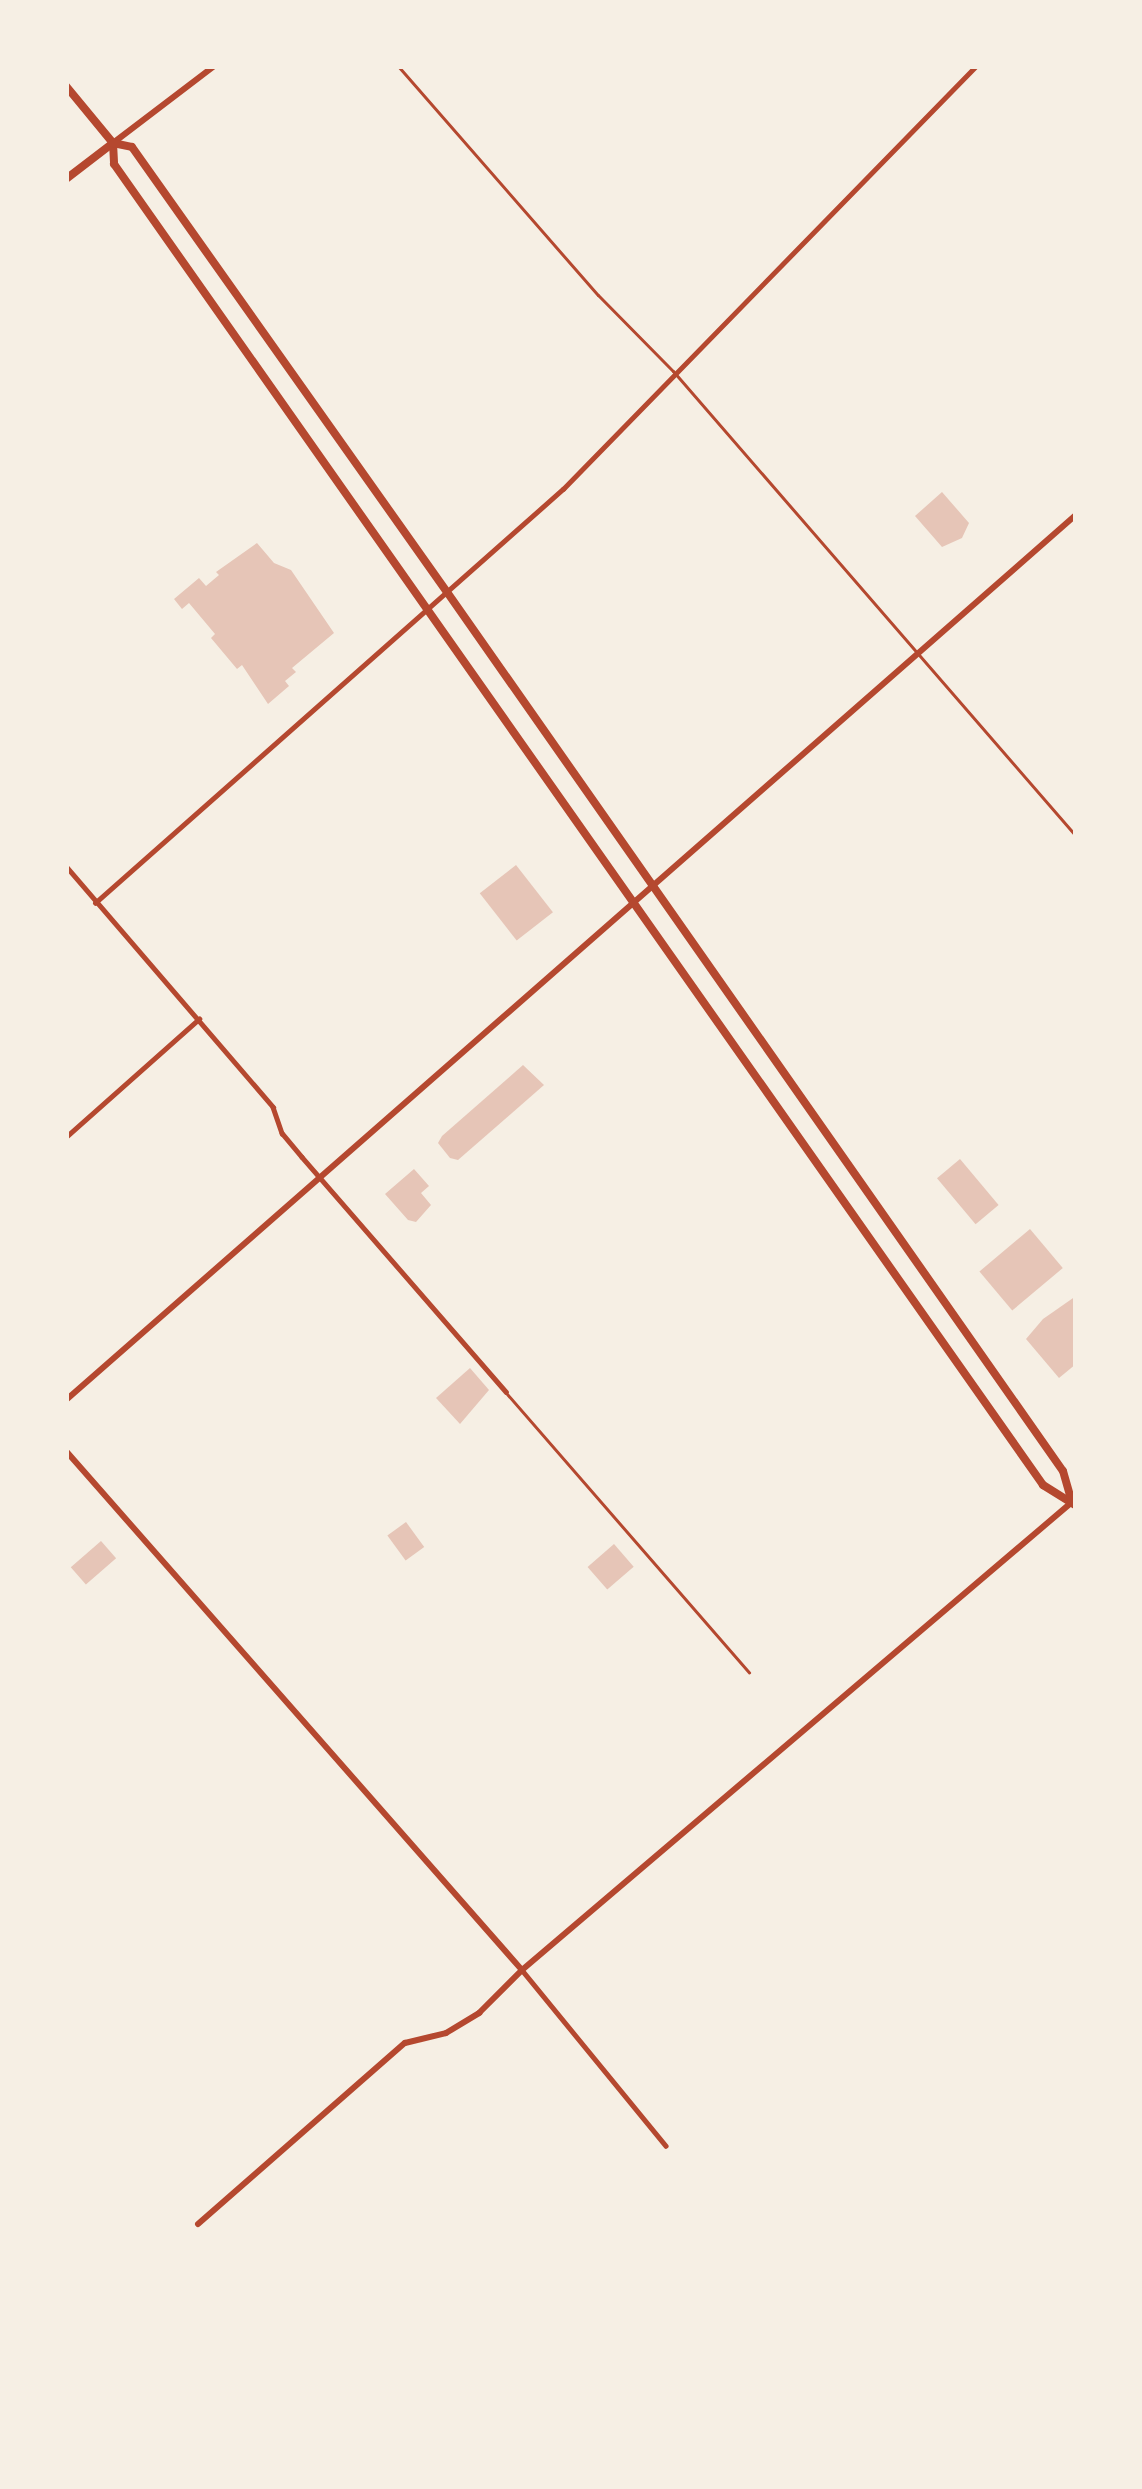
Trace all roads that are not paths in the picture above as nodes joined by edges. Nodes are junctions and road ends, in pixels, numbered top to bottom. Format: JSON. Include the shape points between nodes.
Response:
{"nodes":[{"id":1,"x":214,"y":66,"type":"edge"},
{"id":2,"x":398,"y":66,"type":"edge"},
{"id":3,"x":976,"y":66,"type":"edge"},
{"id":4,"x":66,"y":86,"type":"edge"},
{"id":5,"x":113,"y":143,"type":"junction"},
{"id":6,"x":66,"y":178,"type":"edge"},
{"id":7,"x":673,"y":371,"type":"junction"},
{"id":8,"x":1076,"y":515,"type":"edge"},
{"id":9,"x":447,"y":592,"type":"junction"},
{"id":10,"x":427,"y":610,"type":"junction"},
{"id":11,"x":919,"y":653,"type":"junction"},
{"id":12,"x":1076,"y":836,"type":"edge"},
{"id":13,"x":66,"y":866,"type":"edge"},
{"id":14,"x":653,"y":886,"type":"junction"},
{"id":15,"x":95,"y":903,"type":"junction"},
{"id":16,"x":633,"y":903,"type":"junction"},
{"id":17,"x":199,"y":1019,"type":"junction"},
{"id":18,"x":66,"y":1137,"type":"edge"},
{"id":19,"x":319,"y":1177,"type":"junction"},
{"id":20,"x":506,"y":1392,"type":"joint"},
{"id":21,"x":66,"y":1400,"type":"edge"},
{"id":22,"x":66,"y":1451,"type":"edge"},
{"id":23,"x":1075,"y":1502,"type":"edge"},
{"id":24,"x":749,"y":1672,"type":"dead end"},
{"id":25,"x":522,"y":1970,"type":"junction"},
{"id":26,"x":666,"y":2146,"type":"dead end"},
{"id":27,"x":198,"y":2224,"type":"dead end"}],
"edges":[{"from":1,"to":5,"type":"street"},
{"from":2,"to":7,"type":"street"},
{"from":3,"to":7,"type":"street"},
{"from":4,"to":5,"type":"main road"},
{"from":5,"to":6,"type":"main road"},
{"from":5,"to":9,"type":"main road","via":[[132,147]]},
{"from":5,"to":10,"type":"main road","via":[[114,164]]},
{"from":7,"to":9,"type":"street","via":[[563,489]]},
{"from":7,"to":11,"type":"street"},
{"from":8,"to":11,"type":"street"},
{"from":9,"to":10,"type":"street"},
{"from":9,"to":14,"type":"main road"},
{"from":10,"to":15,"type":"street"},
{"from":10,"to":16,"type":"main road"},
{"from":11,"to":12,"type":"street"},
{"from":11,"to":14,"type":"street"},
{"from":13,"to":15,"type":"street"},
{"from":14,"to":16,"type":"street"},
{"from":14,"to":23,"type":"main road","via":[[1063,1472]]},
{"from":15,"to":17,"type":"street"},
{"from":16,"to":19,"type":"street"},
{"from":16,"to":23,"type":"main road","via":[[1043,1485]]},
{"from":17,"to":18,"type":"street"},
{"from":17,"to":19,"type":"street"},
{"from":19,"to":20,"type":"street"},
{"from":19,"to":21,"type":"street"},
{"from":20,"to":24,"type":"street"},
{"from":22,"to":25,"type":"street"},
{"from":23,"to":25,"type":"street"},
{"from":25,"to":26,"type":"street"},
{"from":25,"to":27,"type":"street","via":[[461,2026],[405,2043]]}]}
